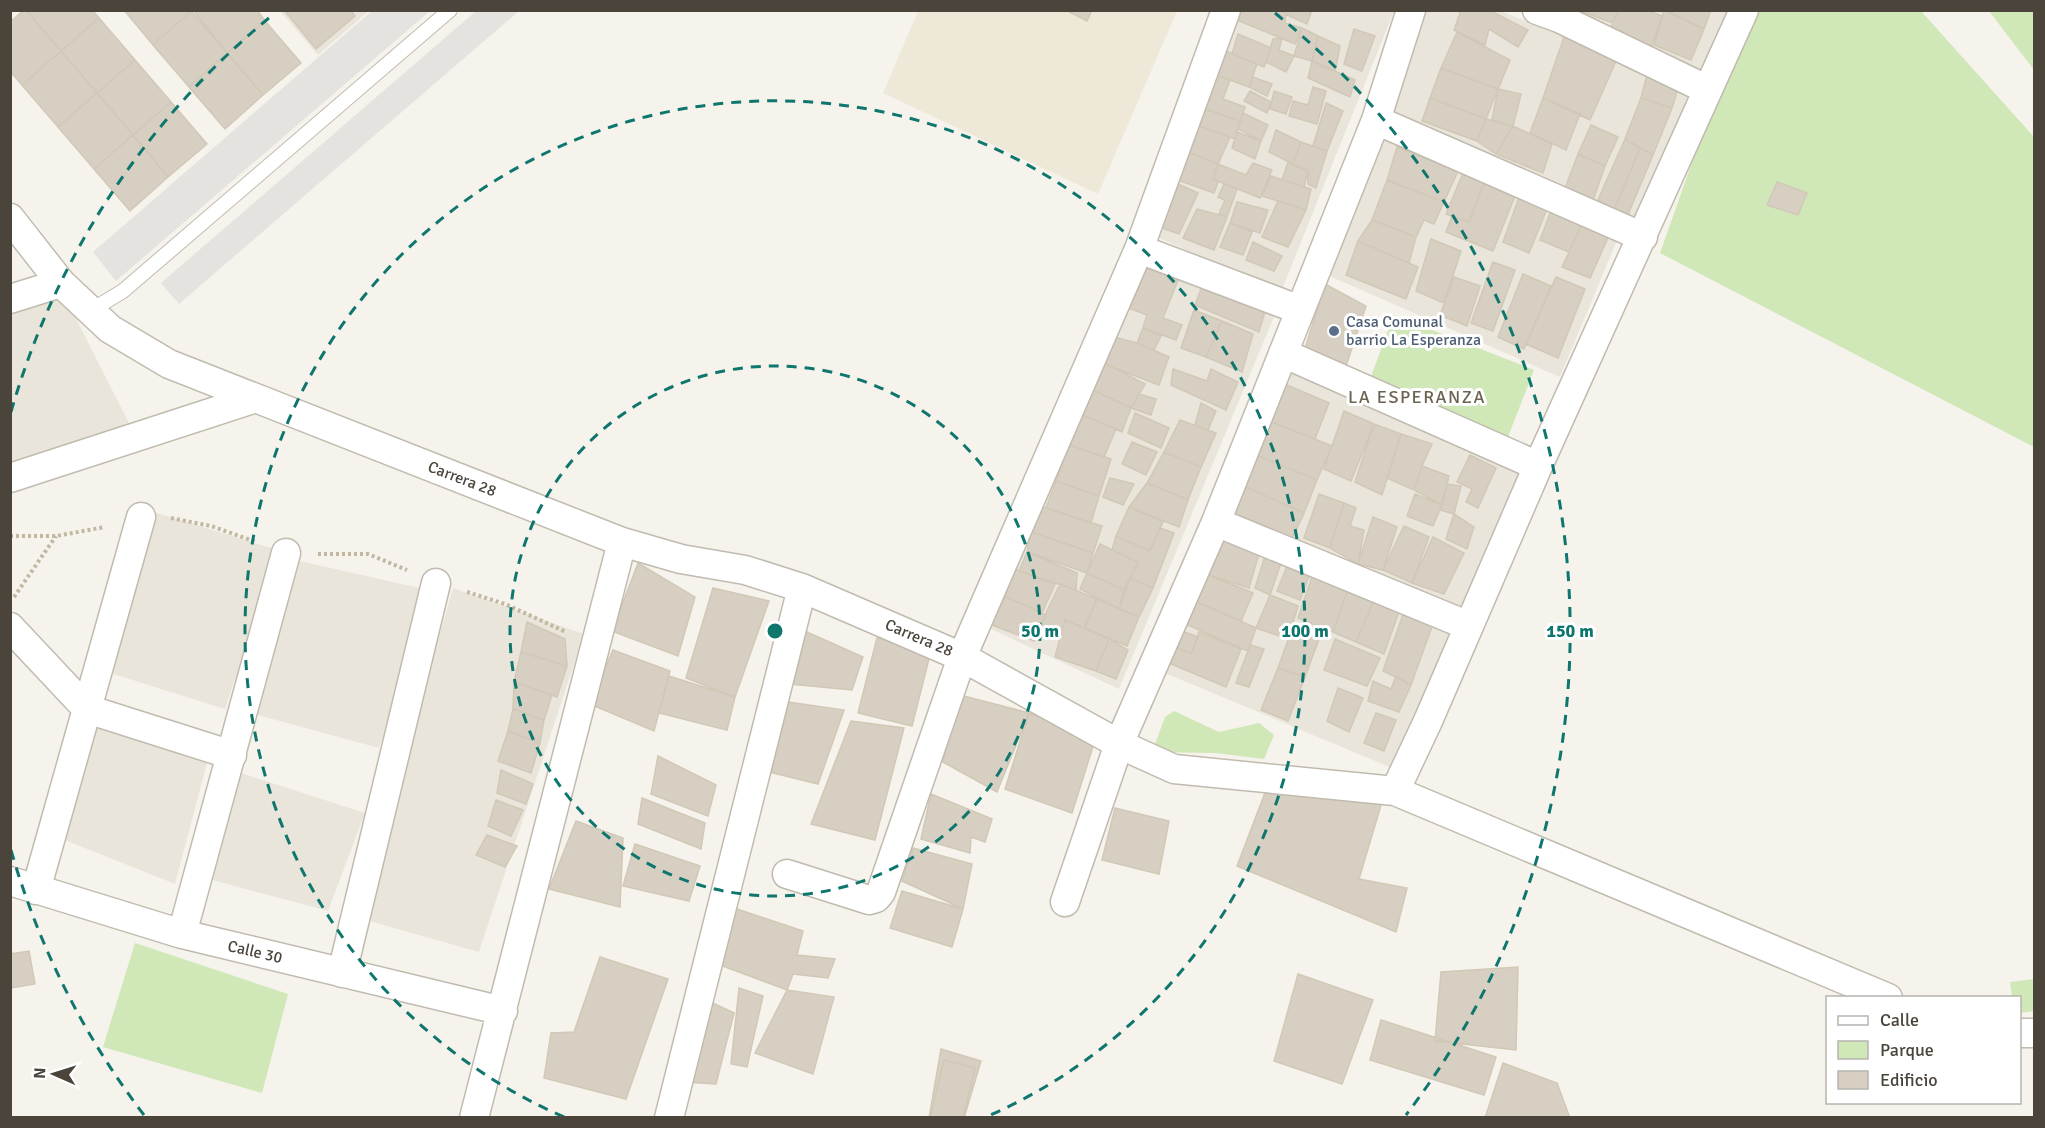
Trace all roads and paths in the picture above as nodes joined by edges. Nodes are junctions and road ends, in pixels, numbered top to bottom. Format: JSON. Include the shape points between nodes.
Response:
{"nodes":[{"id":1,"x":450,"y":10,"type":"edge"},
{"id":2,"x":1226,"y":10,"type":"edge"},
{"id":3,"x":1411,"y":10,"type":"edge"},
{"id":4,"x":1744,"y":10,"type":"edge"},
{"id":5,"x":1553,"y":13,"type":"edge"},
{"id":6,"x":1708,"y":90,"type":"junction"},
{"id":7,"x":1376,"y":120,"type":"junction"},
{"id":8,"x":10,"y":218,"type":"edge"},
{"id":9,"x":1642,"y":237,"type":"junction"},
{"id":10,"x":1139,"y":249,"type":"junction"},
{"id":11,"x":60,"y":283,"type":"junction"},
{"id":12,"x":10,"y":299,"type":"edge"},
{"id":13,"x":1300,"y":310,"type":"junction"},
{"id":14,"x":90,"y":311,"type":"junction"},
{"id":15,"x":1283,"y":353,"type":"junction"},
{"id":16,"x":256,"y":398,"type":"junction"},
{"id":17,"x":1538,"y":466,"type":"junction"},
{"id":18,"x":10,"y":478,"type":"edge"},
{"id":19,"x":141,"y":517,"type":"junction"},
{"id":20,"x":1216,"y":522,"type":"junction"},
{"id":21,"x":10,"y":536,"type":"edge"},
{"id":22,"x":56,"y":536,"type":"junction"},
{"id":23,"x":622,"y":542,"type":"junction"},
{"id":24,"x":286,"y":553,"type":"junction"},
{"id":25,"x":436,"y":583,"type":"junction"},
{"id":26,"x":802,"y":588,"type":"junction"},
{"id":27,"x":10,"y":602,"type":"edge"},
{"id":28,"x":1469,"y":626,"type":"junction"},
{"id":29,"x":10,"y":627,"type":"edge"},
{"id":30,"x":596,"y":646,"type":"junction"},
{"id":31,"x":962,"y":657,"type":"junction"},
{"id":32,"x":87,"y":709,"type":"junction"},
{"id":33,"x":1119,"y":744,"type":"junction"},
{"id":34,"x":232,"y":755,"type":"junction"},
{"id":35,"x":1395,"y":791,"type":"junction"},
{"id":36,"x":787,"y":874,"type":"dead end"},
{"id":37,"x":23,"y":885,"type":"edge"},
{"id":38,"x":1065,"y":902,"type":"dead end"},
{"id":39,"x":182,"y":934,"type":"junction"},
{"id":40,"x":342,"y":973,"type":"junction"},
{"id":41,"x":1883,"y":996,"type":"edge"},
{"id":42,"x":503,"y":1011,"type":"junction"},
{"id":43,"x":474,"y":1118,"type":"edge"},
{"id":44,"x":669,"y":1118,"type":"edge"}],
"edges":[{"from":1,"to":14,"type":"lane","via":[[123,291]]},
{"from":2,"to":10,"type":"street"},
{"from":3,"to":7,"type":"street"},
{"from":4,"to":6,"type":"street"},
{"from":5,"to":6,"type":"street"},
{"from":6,"to":9,"type":"street"},
{"from":7,"to":9,"type":"street"},
{"from":7,"to":13,"type":"street"},
{"from":8,"to":11,"type":"street","name":"Carrera 28"},
{"from":9,"to":17,"type":"street"},
{"from":10,"to":13,"type":"street"},
{"from":10,"to":31,"type":"street"},
{"from":11,"to":12,"type":"street"},
{"from":11,"to":14,"type":"street","name":"Carrera 28"},
{"from":13,"to":15,"type":"street"},
{"from":14,"to":16,"type":"street","name":"Carrera 28","via":[[110,329],[170,364]]},
{"from":15,"to":17,"type":"street"},
{"from":15,"to":20,"type":"street"},
{"from":16,"to":18,"type":"street"},
{"from":16,"to":23,"type":"street","name":"Carrera 28"},
{"from":17,"to":28,"type":"street"},
{"from":19,"to":22,"type":"path"},
{"from":19,"to":24,"type":"path","via":[[212,526]]},
{"from":19,"to":32,"type":"street"},
{"from":20,"to":28,"type":"street"},
{"from":20,"to":33,"type":"street"},
{"from":21,"to":22,"type":"path"},
{"from":22,"to":27,"type":"path"},
{"from":23,"to":26,"type":"street","name":"Carrera 28","via":[[681,559],[745,570]]},
{"from":23,"to":30,"type":"street"},
{"from":24,"to":25,"type":"path","via":[[368,554]]},
{"from":24,"to":34,"type":"street"},
{"from":25,"to":30,"type":"path","via":[[505,604]]},
{"from":25,"to":40,"type":"street"},
{"from":26,"to":31,"type":"street","name":"Carrera 28"},
{"from":26,"to":44,"type":"street"},
{"from":28,"to":35,"type":"street"},
{"from":29,"to":32,"type":"street"},
{"from":30,"to":42,"type":"street"},
{"from":31,"to":33,"type":"street","name":"Carrera 28"},
{"from":31,"to":36,"type":"street","via":[[881,892],[869,900]]},
{"from":32,"to":34,"type":"street"},
{"from":32,"to":37,"type":"street"},
{"from":33,"to":35,"type":"street","name":"Carrera 28","via":[[1174,769]]},
{"from":33,"to":38,"type":"street"},
{"from":34,"to":39,"type":"street"},
{"from":35,"to":41,"type":"street","name":"Carrera 28"},
{"from":37,"to":39,"type":"street","name":"Calle 30"},
{"from":39,"to":40,"type":"street","name":"Calle 30"},
{"from":40,"to":42,"type":"street","name":"Calle 30"},
{"from":42,"to":43,"type":"street"}]}
